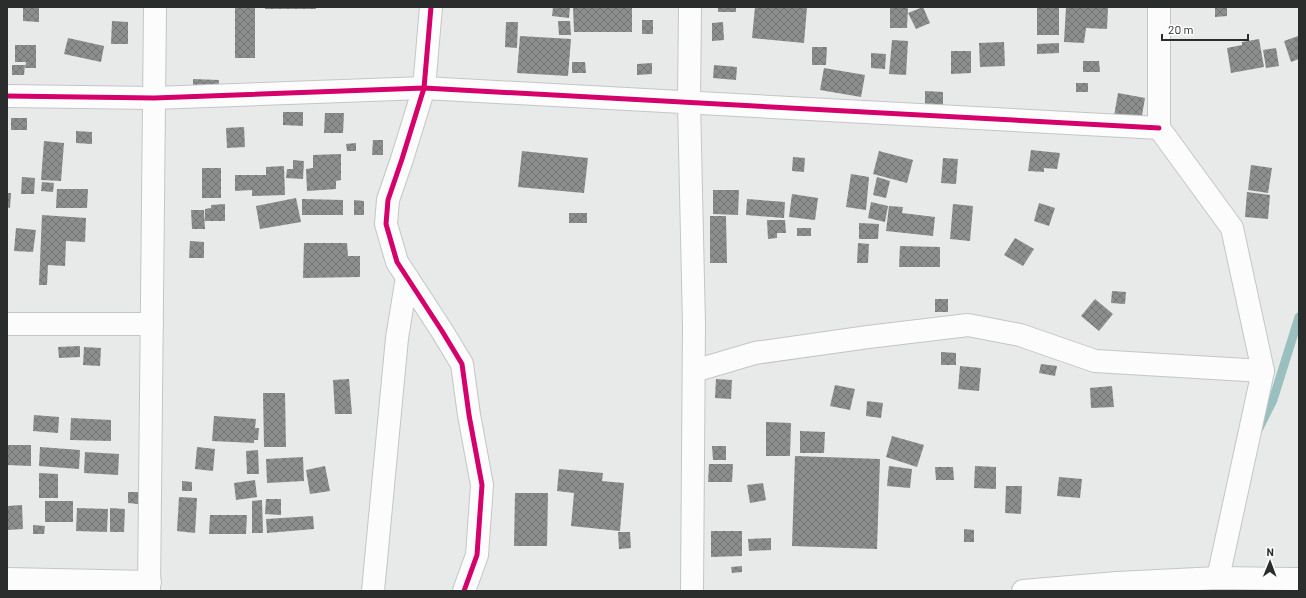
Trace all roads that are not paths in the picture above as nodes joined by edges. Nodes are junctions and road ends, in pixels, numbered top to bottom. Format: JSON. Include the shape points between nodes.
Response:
{"nodes":[{"id":1,"x":155,"y":7,"type":"edge"},
{"id":2,"x":431,"y":7,"type":"edge"},
{"id":3,"x":690,"y":7,"type":"edge"},
{"id":4,"x":1160,"y":7,"type":"edge"},
{"id":5,"x":424,"y":88,"type":"junction"},
{"id":6,"x":7,"y":96,"type":"edge"},
{"id":7,"x":154,"y":98,"type":"junction"},
{"id":8,"x":689,"y":102,"type":"junction"},
{"id":9,"x":1159,"y":128,"type":"junction"},
{"id":10,"x":406,"y":276,"type":"junction"},
{"id":11,"x":7,"y":324,"type":"edge"},
{"id":12,"x":152,"y":324,"type":"junction"},
{"id":13,"x":1262,"y":371,"type":"junction"},
{"id":14,"x":694,"y":372,"type":"junction"},
{"id":15,"x":1218,"y":578,"type":"junction"},
{"id":16,"x":7,"y":579,"type":"edge"},
{"id":17,"x":1299,"y":579,"type":"edge"},
{"id":18,"x":150,"y":586,"type":"edge"},
{"id":19,"x":373,"y":591,"type":"edge"},
{"id":20,"x":464,"y":591,"type":"edge"},
{"id":21,"x":692,"y":591,"type":"edge"},
{"id":22,"x":1023,"y":591,"type":"edge"}],
"edges":[{"from":1,"to":7,"type":"street"},
{"from":2,"to":5,"type":"street"},
{"from":3,"to":8,"type":"street"},
{"from":4,"to":9,"type":"street"},
{"from":5,"to":7,"type":"street"},
{"from":5,"to":8,"type":"street"},
{"from":5,"to":10,"type":"street","via":[[388,200],[386,224],[397,262]]},
{"from":6,"to":7,"type":"street"},
{"from":7,"to":12,"type":"street"},
{"from":8,"to":9,"type":"street"},
{"from":8,"to":14,"type":"street"},
{"from":9,"to":13,"type":"street","via":[[1232,228]]},
{"from":10,"to":19,"type":"street","via":[[397,338]]},
{"from":10,"to":20,"type":"street","via":[[462,364],[482,485],[477,555]]},
{"from":11,"to":12,"type":"street"},
{"from":12,"to":18,"type":"street"},
{"from":13,"to":14,"type":"street","via":[[1095,361],[1020,335],[968,325],[755,353]]},
{"from":13,"to":15,"type":"street"},
{"from":14,"to":21,"type":"street"},
{"from":15,"to":17,"type":"street"},
{"from":15,"to":22,"type":"street"},
{"from":16,"to":18,"type":"street"}]}
